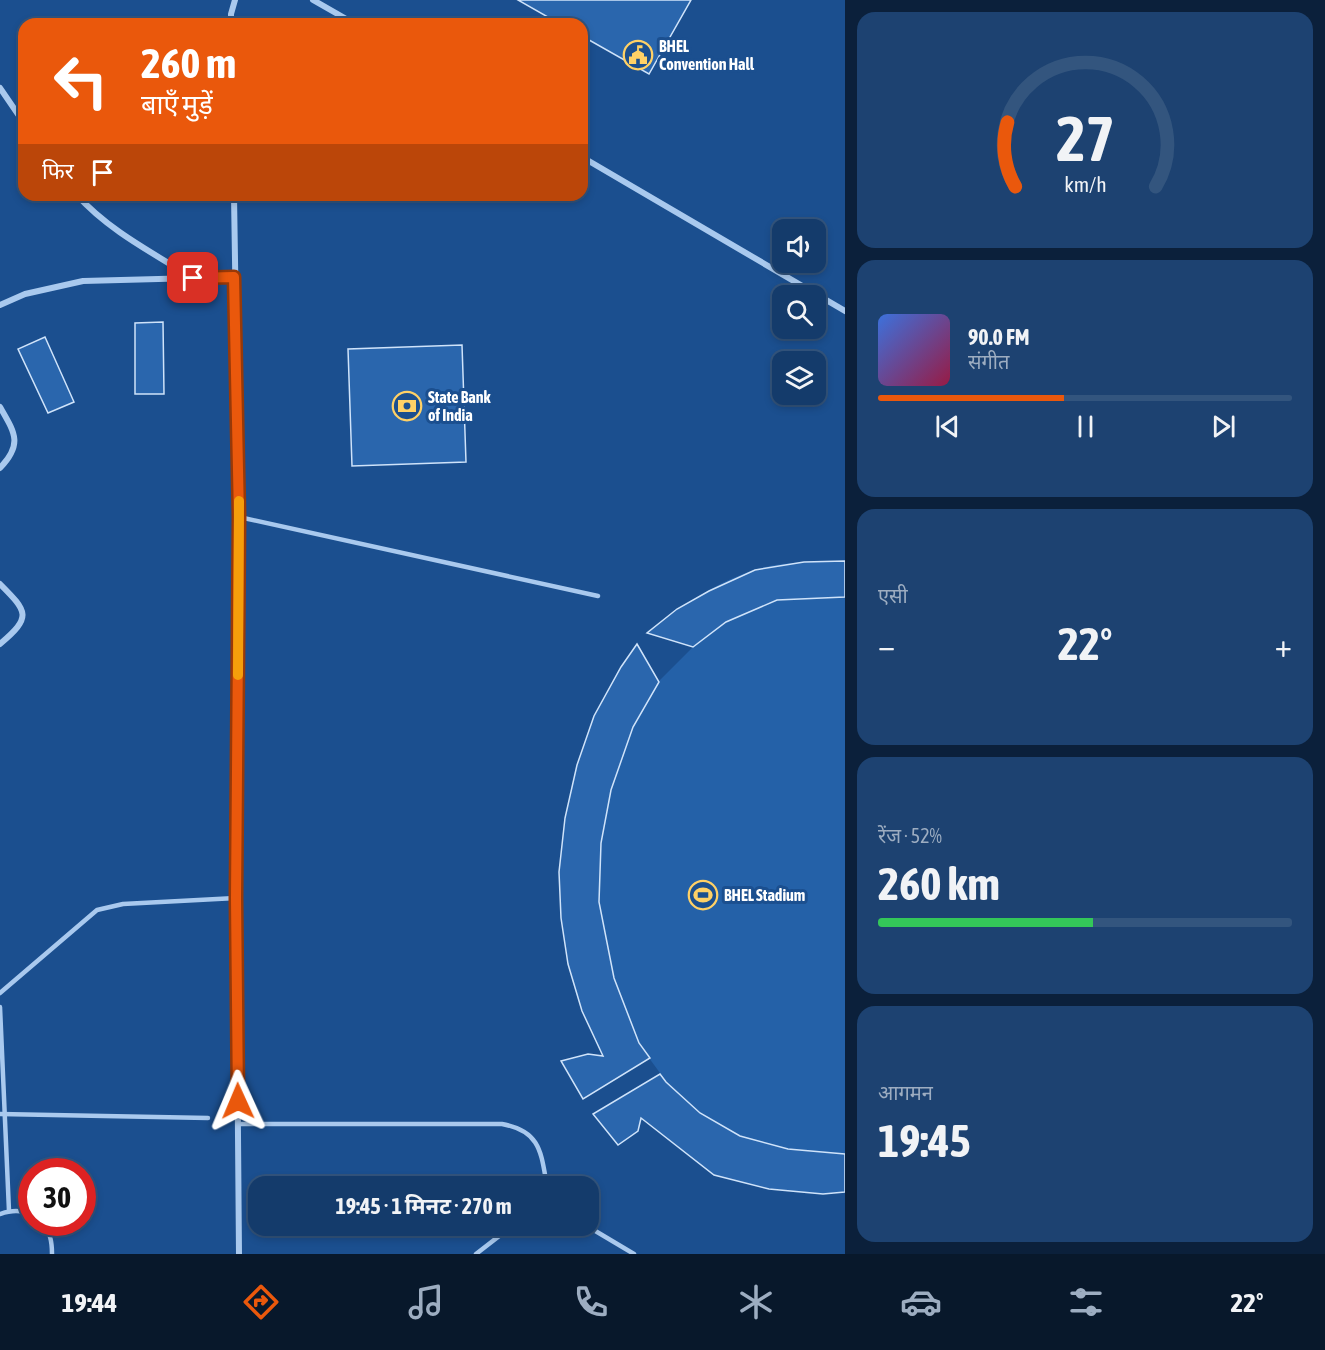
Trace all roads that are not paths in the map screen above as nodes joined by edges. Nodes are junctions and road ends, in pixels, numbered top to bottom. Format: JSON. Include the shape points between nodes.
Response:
{"nodes":[{"id":1,"x":235,"y":0,"type":"edge"},
{"id":2,"x":313,"y":0,"type":"edge"},
{"id":3,"x":231,"y":18,"type":"edge"},
{"id":4,"x":344,"y":18,"type":"edge"},
{"id":5,"x":0,"y":88,"type":"edge"},
{"id":6,"x":18,"y":114,"type":"edge"},
{"id":7,"x":588,"y":161,"type":"edge"},
{"id":8,"x":83,"y":201,"type":"edge"},
{"id":9,"x":234,"y":201,"type":"edge"},
{"id":10,"x":234,"y":277,"type":"junction"},
{"id":11,"x":193,"y":278,"type":"junction"},
{"id":12,"x":0,"y":304,"type":"edge"},
{"id":13,"x":845,"y":311,"type":"edge"},
{"id":14,"x":0,"y":407,"type":"edge"},
{"id":15,"x":0,"y":468,"type":"edge"},
{"id":16,"x":239,"y":517,"type":"junction"},
{"id":17,"x":0,"y":584,"type":"edge"},
{"id":18,"x":598,"y":596,"type":"dead end"},
{"id":19,"x":0,"y":644,"type":"edge"},
{"id":20,"x":236,"y":898,"type":"junction"},
{"id":21,"x":0,"y":993,"type":"edge"},
{"id":22,"x":0,"y":1007,"type":"edge"},
{"id":23,"x":3,"y":1114,"type":"edge"},
{"id":24,"x":208,"y":1118,"type":"dead end"},
{"id":25,"x":238,"y":1124,"type":"junction"},
{"id":26,"x":545,"y":1176,"type":"edge"},
{"id":27,"x":9,"y":1211,"type":"junction"},
{"id":28,"x":18,"y":1211,"type":"edge"},
{"id":29,"x":0,"y":1214,"type":"edge"},
{"id":30,"x":599,"y":1233,"type":"edge"},
{"id":31,"x":50,"y":1236,"type":"edge"},
{"id":32,"x":499,"y":1236,"type":"edge"},
{"id":33,"x":52,"y":1254,"type":"edge"},
{"id":34,"x":239,"y":1254,"type":"edge"},
{"id":35,"x":476,"y":1254,"type":"edge"},
{"id":36,"x":634,"y":1254,"type":"edge"}],
"edges":[{"from":1,"to":3,"type":"street"},
{"from":2,"to":4,"type":"street"},
{"from":5,"to":6,"type":"street"},
{"from":7,"to":13,"type":"street"},
{"from":8,"to":11,"type":"street","via":[[124,235]]},
{"from":9,"to":10,"type":"street"},
{"from":10,"to":11,"type":"street"},
{"from":10,"to":16,"type":"street"},
{"from":11,"to":12,"type":"street","via":[[83,281]]},
{"from":14,"to":15,"type":"street","via":[[16,440]]},
{"from":16,"to":18,"type":"lane"},
{"from":16,"to":20,"type":"street"},
{"from":17,"to":19,"type":"street","via":[[22,609],[23,618]]},
{"from":20,"to":21,"type":"lane","via":[[123,904],[97,910]]},
{"from":20,"to":25,"type":"street"},
{"from":22,"to":23,"type":"lane"},
{"from":23,"to":24,"type":"lane"},
{"from":23,"to":27,"type":"lane"},
{"from":25,"to":26,"type":"lane","via":[[502,1124],[519,1127],[533,1137]]},
{"from":25,"to":34,"type":"street"},
{"from":27,"to":28,"type":"lane"},
{"from":27,"to":29,"type":"lane"},
{"from":30,"to":36,"type":"lane"},
{"from":31,"to":33,"type":"lane"},
{"from":32,"to":35,"type":"lane"}]}
